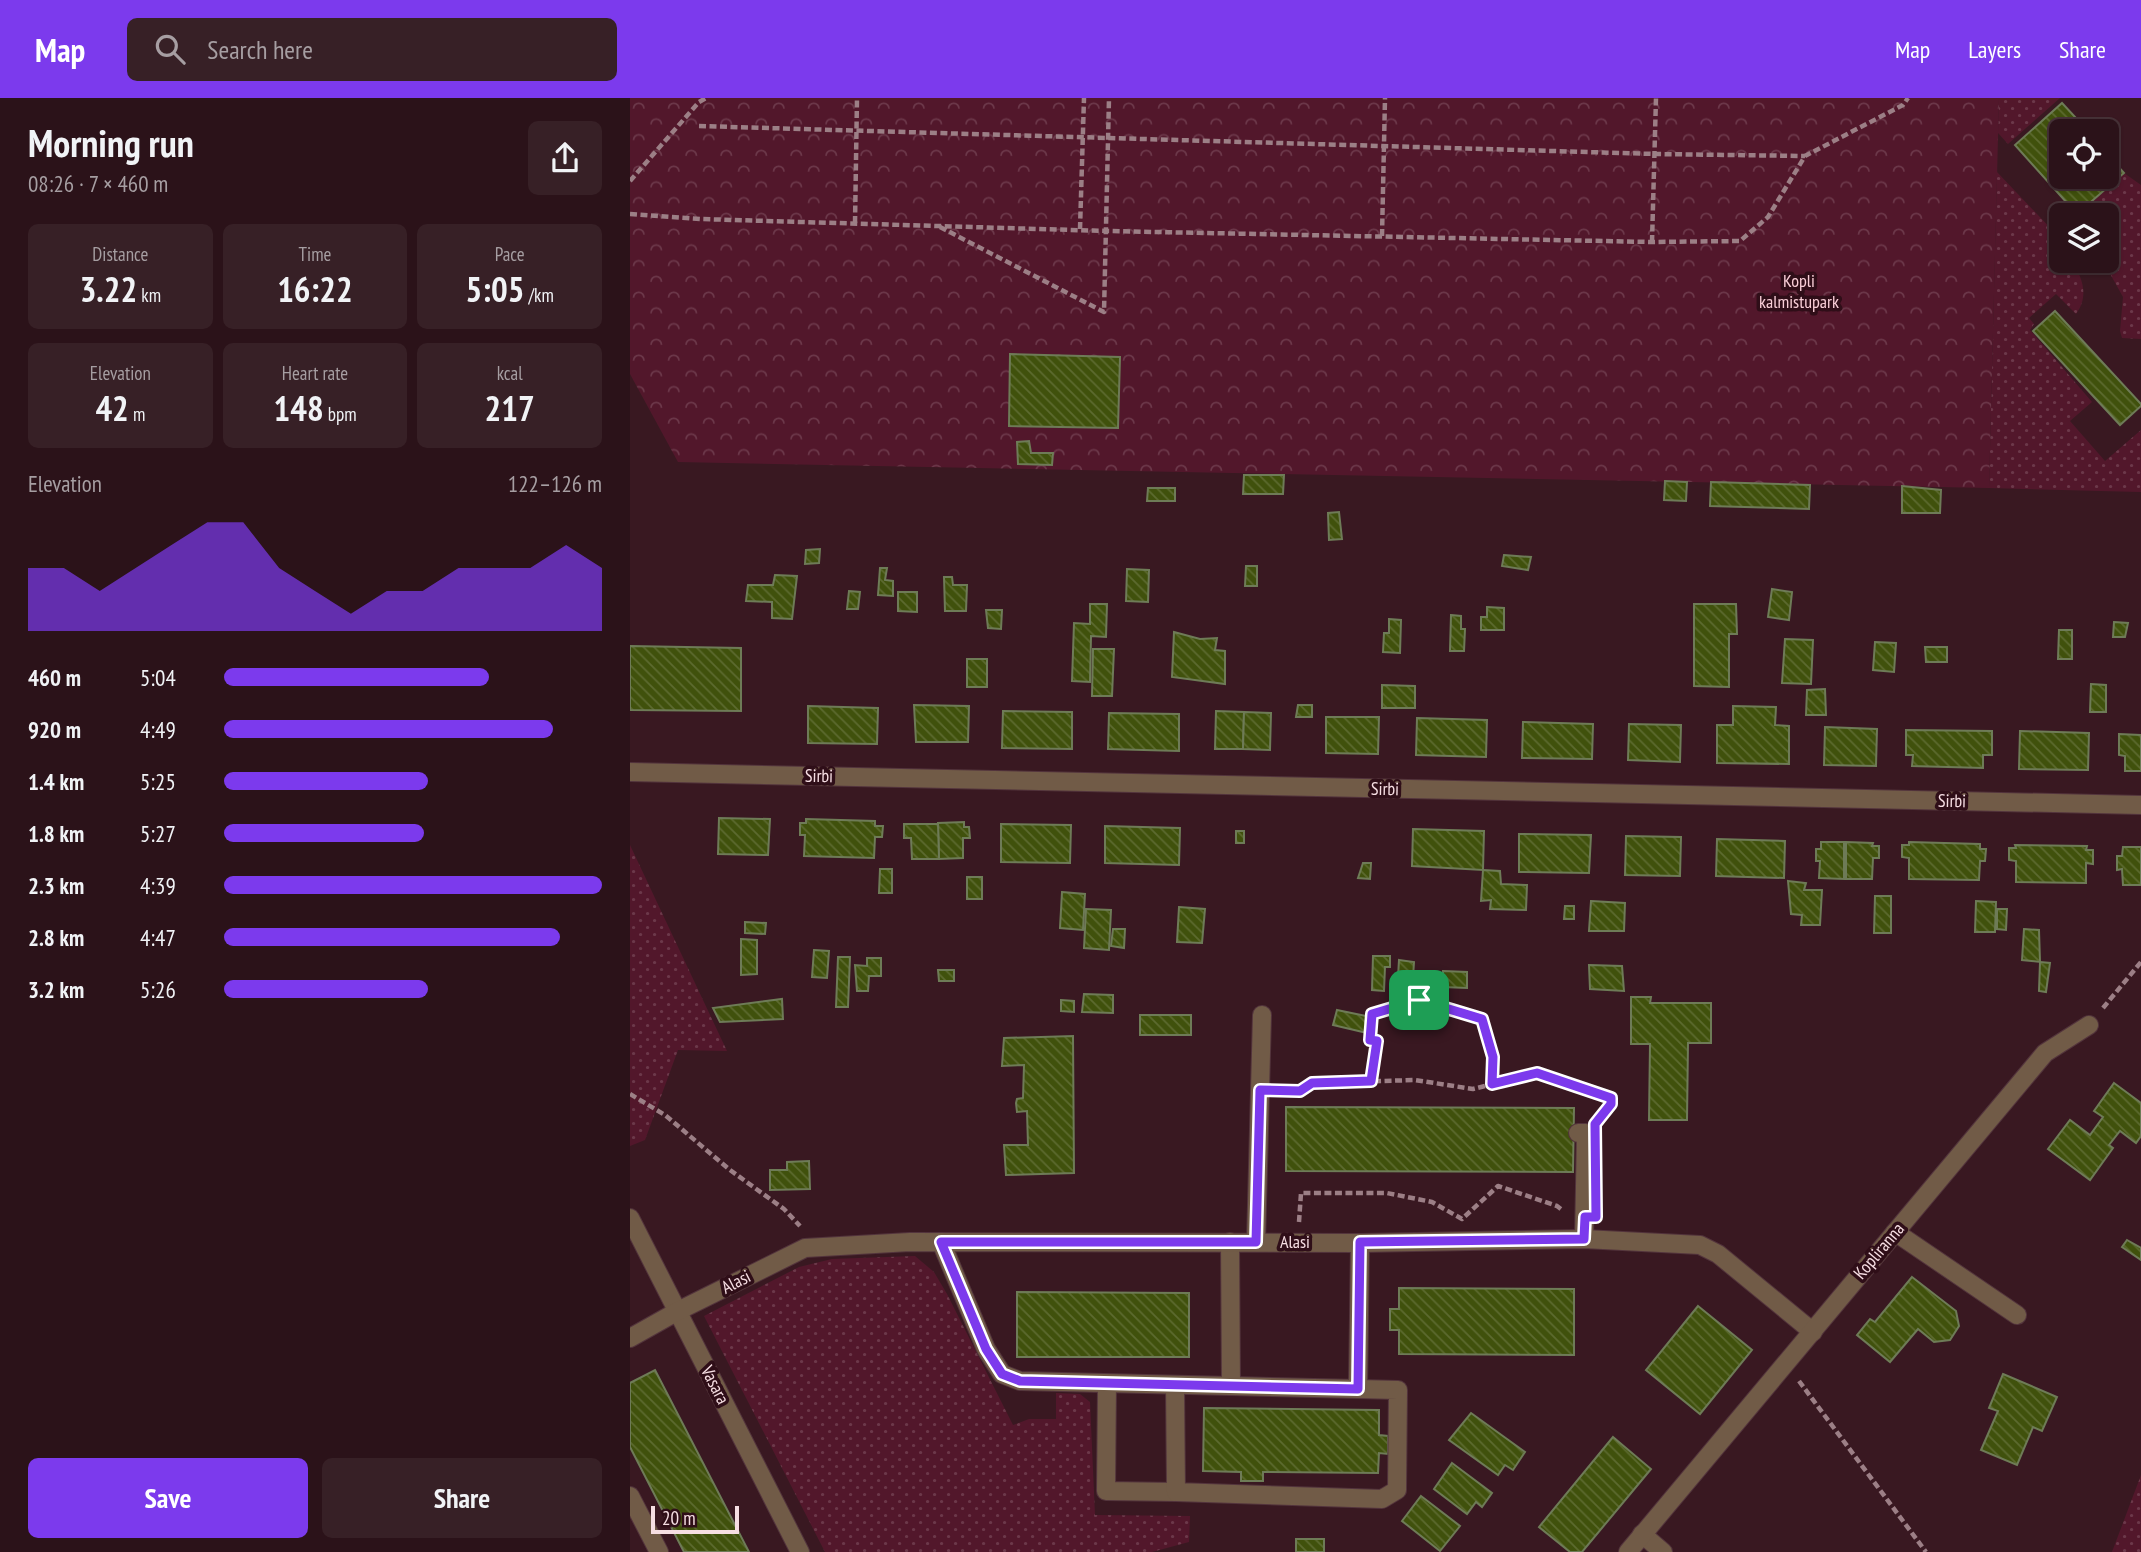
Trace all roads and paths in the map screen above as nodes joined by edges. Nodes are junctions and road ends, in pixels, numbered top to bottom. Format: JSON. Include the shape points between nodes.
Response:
{"nodes":[{"id":1,"x":706,"y":98,"type":"edge"},
{"id":2,"x":857,"y":98,"type":"edge"},
{"id":3,"x":1084,"y":98,"type":"edge"},
{"id":4,"x":1110,"y":98,"type":"edge"},
{"id":5,"x":1385,"y":98,"type":"edge"},
{"id":6,"x":1656,"y":98,"type":"edge"},
{"id":7,"x":1908,"y":98,"type":"edge"},
{"id":8,"x":699,"y":126,"type":"dead end"},
{"id":9,"x":856,"y":132,"type":"junction"},
{"id":10,"x":1083,"y":136,"type":"junction"},
{"id":11,"x":1109,"y":137,"type":"junction"},
{"id":12,"x":1385,"y":146,"type":"junction"},
{"id":13,"x":1655,"y":154,"type":"junction"},
{"id":14,"x":1805,"y":156,"type":"junction"},
{"id":15,"x":630,"y":181,"type":"edge"},
{"id":16,"x":630,"y":214,"type":"edge"},
{"id":17,"x":855,"y":223,"type":"junction"},
{"id":18,"x":939,"y":226,"type":"junction"},
{"id":19,"x":1080,"y":229,"type":"junction"},
{"id":20,"x":1107,"y":231,"type":"junction"},
{"id":21,"x":1382,"y":236,"type":"junction"},
{"id":22,"x":1652,"y":242,"type":"junction"},
{"id":23,"x":630,"y":772,"type":"edge"},
{"id":24,"x":2141,"y":805,"type":"edge"},
{"id":25,"x":2141,"y":962,"type":"edge"},
{"id":26,"x":1262,"y":1014,"type":"dead end"},
{"id":27,"x":2089,"y":1025,"type":"joint"},
{"id":28,"x":1371,"y":1081,"type":"junction"},
{"id":29,"x":1492,"y":1084,"type":"junction"},
{"id":30,"x":1260,"y":1090,"type":"junction"},
{"id":31,"x":630,"y":1094,"type":"edge"},
{"id":32,"x":1595,"y":1124,"type":"dead end"},
{"id":33,"x":1578,"y":1133,"type":"dead end"},
{"id":34,"x":1585,"y":1217,"type":"junction"},
{"id":35,"x":630,"y":1218,"type":"edge"},
{"id":36,"x":1299,"y":1227,"type":"dead end"},
{"id":37,"x":1895,"y":1232,"type":"junction"},
{"id":38,"x":1584,"y":1239,"type":"junction"},
{"id":39,"x":941,"y":1242,"type":"junction"},
{"id":40,"x":1230,"y":1242,"type":"junction"},
{"id":41,"x":1256,"y":1242,"type":"junction"},
{"id":42,"x":1360,"y":1242,"type":"junction"},
{"id":43,"x":819,"y":1247,"type":"junction"},
{"id":44,"x":678,"y":1311,"type":"junction"},
{"id":45,"x":2017,"y":1315,"type":"dead end"},
{"id":46,"x":1813,"y":1332,"type":"junction"},
{"id":47,"x":630,"y":1338,"type":"edge"},
{"id":48,"x":1784,"y":1365,"type":"junction"},
{"id":49,"x":1107,"y":1384,"type":"junction"},
{"id":50,"x":1175,"y":1385,"type":"junction"},
{"id":51,"x":1231,"y":1386,"type":"junction"},
{"id":52,"x":1358,"y":1389,"type":"junction"},
{"id":53,"x":1176,"y":1492,"type":"junction"},
{"id":54,"x":630,"y":1496,"type":"edge"},
{"id":55,"x":1642,"y":1534,"type":"junction"},
{"id":56,"x":660,"y":1552,"type":"edge"},
{"id":57,"x":800,"y":1552,"type":"edge"},
{"id":58,"x":1628,"y":1552,"type":"edge"},
{"id":59,"x":1663,"y":1552,"type":"edge"},
{"id":60,"x":1926,"y":1552,"type":"edge"}],
"edges":[{"from":1,"to":15,"type":"path"},
{"from":2,"to":9,"type":"path"},
{"from":3,"to":10,"type":"path"},
{"from":4,"to":11,"type":"path"},
{"from":5,"to":12,"type":"path"},
{"from":6,"to":13,"type":"path"},
{"from":7,"to":14,"type":"path","via":[[1903,105]]},
{"from":8,"to":9,"type":"path"},
{"from":9,"to":10,"type":"path"},
{"from":9,"to":17,"type":"path"},
{"from":10,"to":11,"type":"path"},
{"from":10,"to":19,"type":"path"},
{"from":11,"to":12,"type":"path"},
{"from":11,"to":20,"type":"path"},
{"from":12,"to":13,"type":"path"},
{"from":12,"to":21,"type":"path"},
{"from":13,"to":14,"type":"path"},
{"from":13,"to":22,"type":"path"},
{"from":14,"to":22,"type":"path","via":[[1768,217],[1740,241]]},
{"from":16,"to":17,"type":"path"},
{"from":17,"to":18,"type":"path"},
{"from":18,"to":19,"type":"path"},
{"from":18,"to":20,"type":"path","via":[[1104,312]]},
{"from":19,"to":20,"type":"path"},
{"from":20,"to":21,"type":"path"},
{"from":21,"to":22,"type":"path"},
{"from":23,"to":24,"type":"street","name":"Sirbi"},
{"from":25,"to":27,"type":"path"},
{"from":26,"to":30,"type":"street"},
{"from":27,"to":37,"type":"street","name":"Kopliranna","via":[[2045,1053]]},
{"from":28,"to":29,"type":"path","via":[[1415,1080],[1473,1089]]},
{"from":28,"to":29,"type":"path","via":[[1377,1041],[1370,1040],[1372,1014],[1419,1000],[1482,1019],[1493,1057]]},
{"from":28,"to":30,"type":"path","via":[[1312,1083],[1300,1091]]},
{"from":29,"to":32,"type":"path","via":[[1537,1073],[1611,1098]]},
{"from":30,"to":41,"type":"street"},
{"from":31,"to":43,"type":"path","via":[[665,1115],[784,1209]]},
{"from":33,"to":34,"type":"street","via":[[1586,1133]]},
{"from":34,"to":36,"type":"path","via":[[1569,1216],[1557,1206],[1498,1186],[1462,1219],[1432,1202],[1387,1193],[1301,1193]]},
{"from":34,"to":38,"type":"street"},
{"from":35,"to":44,"type":"street","name":"Vasara"},
{"from":37,"to":45,"type":"street"},
{"from":37,"to":46,"type":"street","name":"Kopliranna"},
{"from":38,"to":42,"type":"street","name":"Alasi"},
{"from":38,"to":46,"type":"street","name":"Alasi","via":[[1700,1245],[1718,1254]]},
{"from":39,"to":40,"type":"street","name":"Alasi"},
{"from":39,"to":43,"type":"street","name":"Alasi"},
{"from":39,"to":49,"type":"street","via":[[986,1349],[1002,1374],[1020,1381]]},
{"from":40,"to":41,"type":"street","name":"Alasi"},
{"from":40,"to":51,"type":"street"},
{"from":41,"to":42,"type":"street","name":"Alasi"},
{"from":42,"to":52,"type":"street"},
{"from":43,"to":44,"type":"street","name":"Alasi","via":[[805,1248]]},
{"from":44,"to":47,"type":"street","name":"Alasi"},
{"from":44,"to":57,"type":"street","name":"Vasara"},
{"from":46,"to":48,"type":"street","name":"Kopliranna"},
{"from":48,"to":55,"type":"street","name":"Kopliranna"},
{"from":48,"to":60,"type":"path"},
{"from":49,"to":50,"type":"street"},
{"from":49,"to":53,"type":"street","via":[[1106,1491]]},
{"from":50,"to":51,"type":"street"},
{"from":50,"to":53,"type":"street"},
{"from":51,"to":52,"type":"street"},
{"from":52,"to":53,"type":"street","via":[[1398,1390],[1397,1490],[1382,1499]]},
{"from":54,"to":56,"type":"street"},
{"from":55,"to":58,"type":"street","name":"Kopliranna"},
{"from":55,"to":59,"type":"street"}]}
